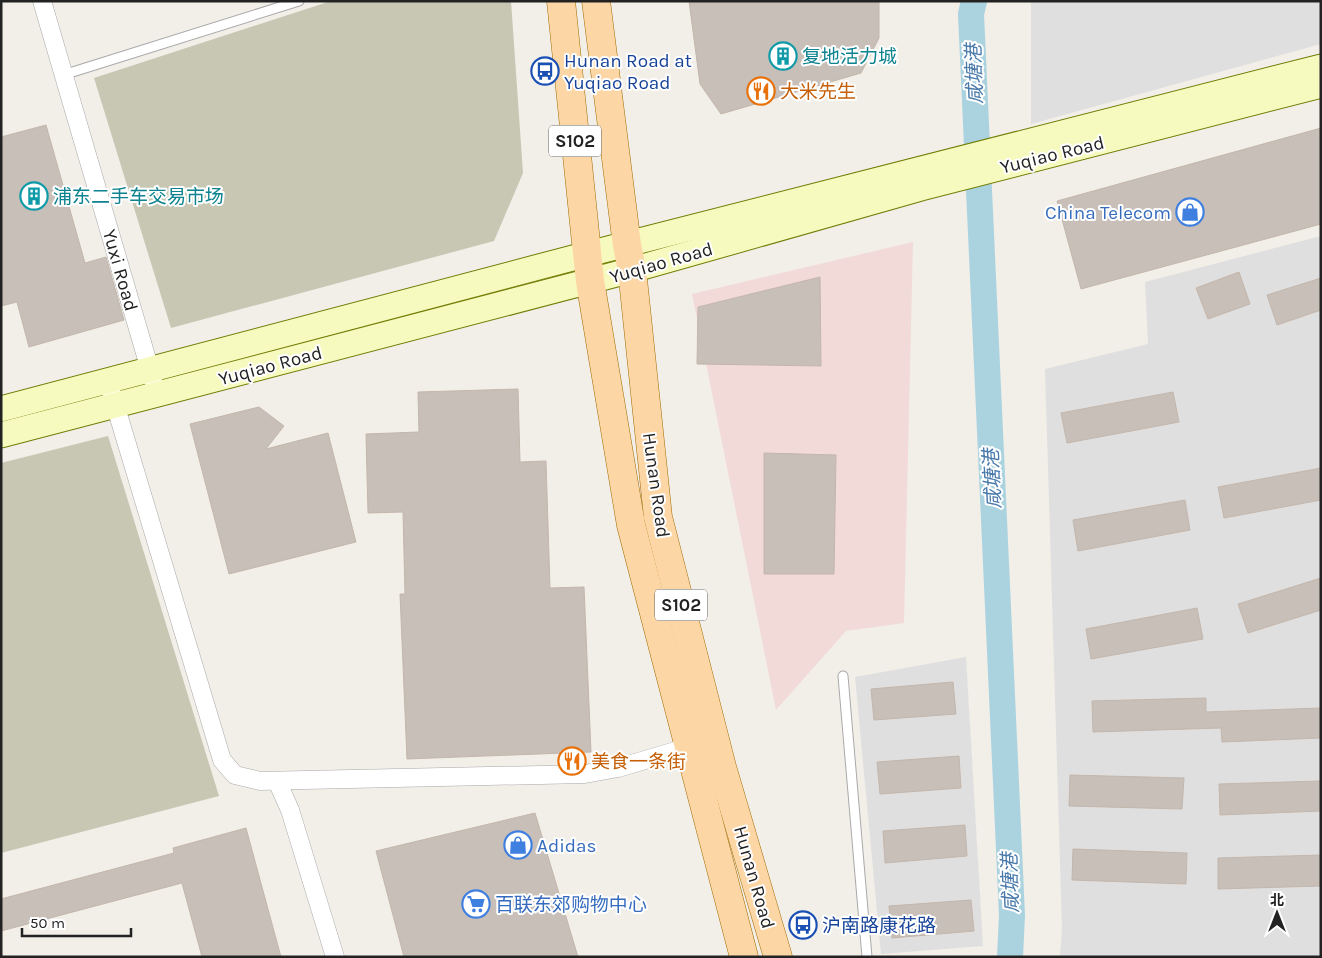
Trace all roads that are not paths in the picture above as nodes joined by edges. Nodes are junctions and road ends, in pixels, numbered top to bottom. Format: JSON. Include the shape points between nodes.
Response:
{"nodes":[{"id":1,"x":42,"y":1,"type":"edge"},
{"id":2,"x":299,"y":1,"type":"edge"},
{"id":3,"x":561,"y":1,"type":"edge"},
{"id":4,"x":596,"y":1,"type":"edge"},
{"id":5,"x":1321,"y":67,"type":"edge"},
{"id":6,"x":63,"y":75,"type":"junction"},
{"id":7,"x":1321,"y":85,"type":"edge"},
{"id":8,"x":1033,"y":149,"type":"junction"},
{"id":9,"x":588,"y":254,"type":"junction"},
{"id":10,"x":629,"y":258,"type":"junction"},
{"id":11,"x":590,"y":281,"type":"junction"},
{"id":12,"x":150,"y":370,"type":"junction"},
{"id":13,"x":108,"y":381,"type":"junction"},
{"id":14,"x":157,"y":394,"type":"junction"},
{"id":15,"x":116,"y":404,"type":"junction"},
{"id":16,"x":1,"y":409,"type":"edge"},
{"id":17,"x":1,"y":435,"type":"edge"},
{"id":18,"x":842,"y":676,"type":"dead end"},
{"id":19,"x":688,"y":746,"type":"junction"},
{"id":20,"x":277,"y":781,"type":"junction"},
{"id":21,"x":335,"y":957,"type":"edge"},
{"id":22,"x":744,"y":957,"type":"edge"},
{"id":23,"x":778,"y":957,"type":"edge"},
{"id":24,"x":866,"y":957,"type":"edge"}],
"edges":[{"from":1,"to":6,"type":"street","name":"Yuxi Road"},
{"from":2,"to":6,"type":"lane"},
{"from":3,"to":9,"type":"main road","name":"Hunan Road","number":"S102"},
{"from":4,"to":10,"type":"main road","name":"Hunan Road","number":"S102"},
{"from":5,"to":8,"type":"main road","name":"Yuqiao Road"},
{"from":6,"to":12,"type":"street","name":"Yuxi Road"},
{"from":7,"to":8,"type":"main road","name":"Yuqiao Road"},
{"from":8,"to":10,"type":"main road","name":"Yuqiao Road"},
{"from":9,"to":10,"type":"main road","name":"Yuqiao Road"},
{"from":9,"to":11,"type":"main road","name":"Hunan Road","number":"S102"},
{"from":9,"to":12,"type":"main road","name":"Yuqiao Road"},
{"from":10,"to":11,"type":"main road","name":"Yuqiao Road"},
{"from":10,"to":23,"type":"main road","name":"Hunan Road","number":"S102","via":[[658,516],[722,767]]},
{"from":11,"to":14,"type":"main road","name":"Yuqiao Road"},
{"from":11,"to":19,"type":"main road","name":"Hunan Road","number":"S102","via":[[631,526]]},
{"from":12,"to":13,"type":"main road","name":"Yuqiao Road"},
{"from":12,"to":14,"type":"street","name":"Yuxi Road"},
{"from":13,"to":15,"type":"street"},
{"from":13,"to":16,"type":"main road","name":"Yuqiao Road"},
{"from":14,"to":15,"type":"main road","name":"Yuqiao Road"},
{"from":15,"to":17,"type":"main road","name":"Yuqiao Road"},
{"from":15,"to":20,"type":"street","via":[[222,760],[235,775]]},
{"from":18,"to":24,"type":"lane"},
{"from":19,"to":20,"type":"street","via":[[618,768],[586,774]]},
{"from":19,"to":22,"type":"main road","name":"Hunan Road","number":"S102"},
{"from":20,"to":21,"type":"street","via":[[290,810]]}]}
